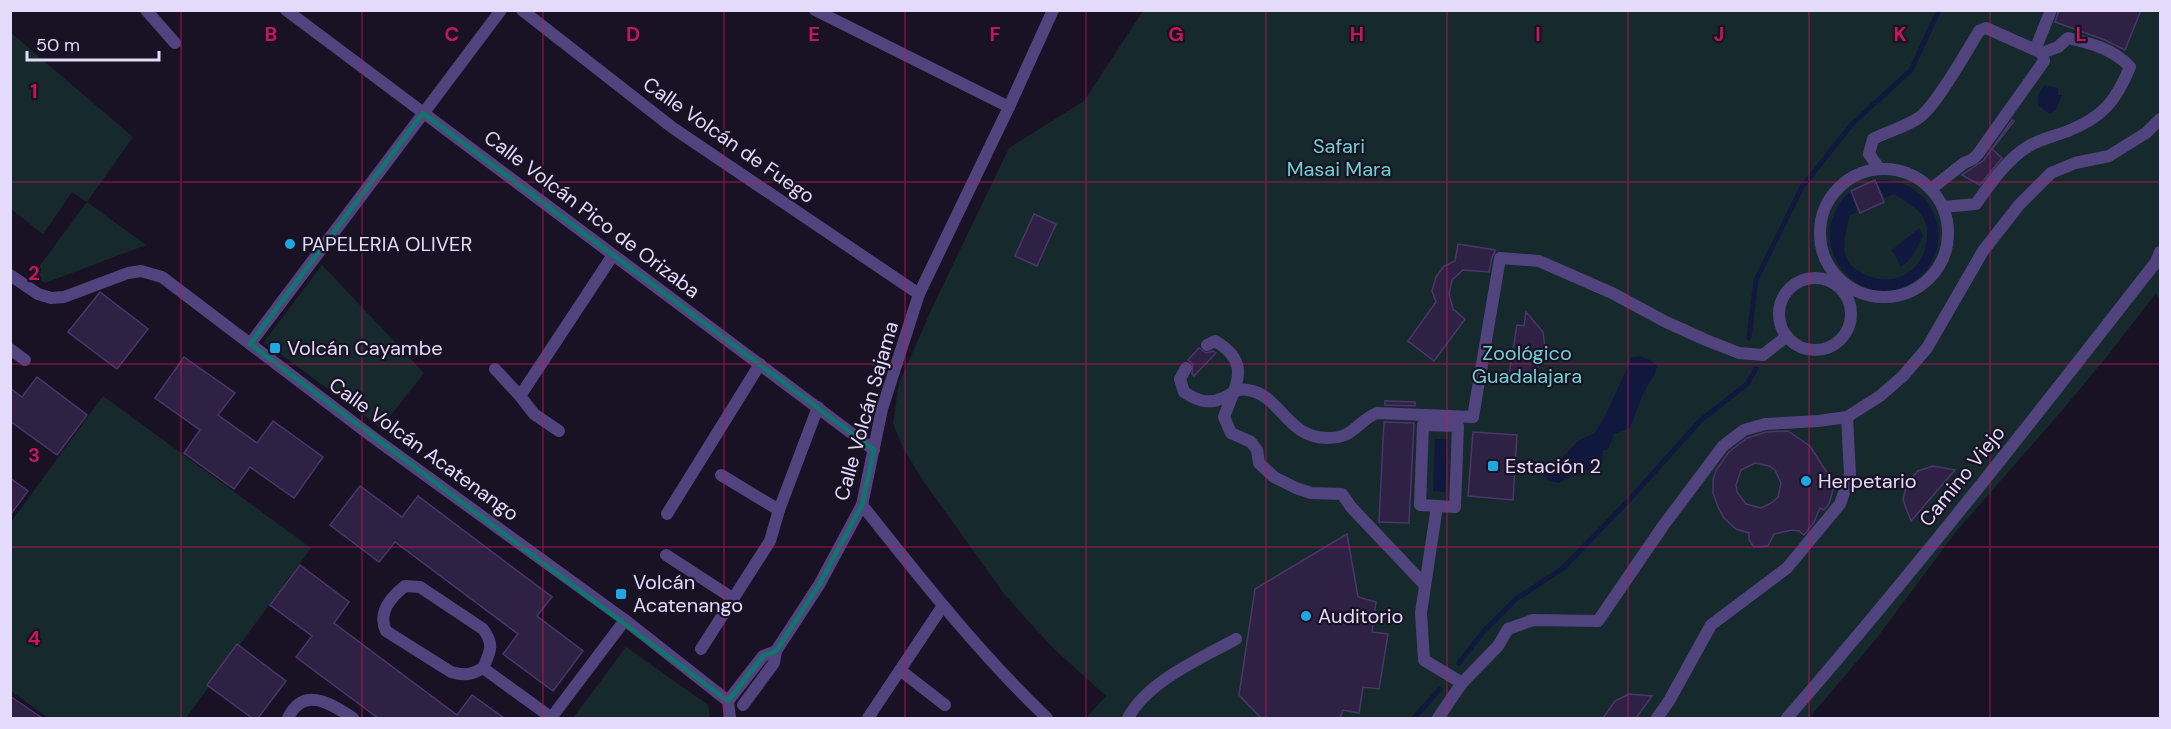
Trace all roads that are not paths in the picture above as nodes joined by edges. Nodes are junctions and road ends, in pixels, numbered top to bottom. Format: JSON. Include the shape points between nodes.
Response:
{"nodes":[{"id":1,"x":146,"y":10,"type":"edge"},
{"id":2,"x":286,"y":10,"type":"edge"},
{"id":3,"x":501,"y":10,"type":"edge"},
{"id":4,"x":522,"y":10,"type":"edge"},
{"id":5,"x":815,"y":10,"type":"edge"},
{"id":6,"x":1053,"y":10,"type":"edge"},
{"id":7,"x":2051,"y":10,"type":"edge"},
{"id":8,"x":175,"y":43,"type":"dead end"},
{"id":9,"x":2039,"y":52,"type":"junction"},
{"id":10,"x":1009,"y":107,"type":"junction"},
{"id":11,"x":423,"y":113,"type":"junction"},
{"id":12,"x":2160,"y":119,"type":"edge"},
{"id":13,"x":1879,"y":168,"type":"junction"},
{"id":14,"x":1931,"y":189,"type":"junction"},
{"id":15,"x":1943,"y":207,"type":"junction"},
{"id":16,"x":2160,"y":252,"type":"edge"},
{"id":17,"x":613,"y":255,"type":"junction"},
{"id":18,"x":10,"y":275,"type":"edge"},
{"id":19,"x":1839,"y":284,"type":"junction"},
{"id":20,"x":919,"y":294,"type":"junction"},
{"id":21,"x":1787,"y":336,"type":"junction"},
{"id":22,"x":250,"y":344,"type":"junction"},
{"id":23,"x":1207,"y":345,"type":"dead end"},
{"id":24,"x":10,"y":349,"type":"edge"},
{"id":25,"x":25,"y":360,"type":"dead end"},
{"id":26,"x":760,"y":364,"type":"junction"},
{"id":27,"x":1186,"y":368,"type":"dead end"},
{"id":28,"x":495,"y":369,"type":"dead end"},
{"id":29,"x":1236,"y":390,"type":"junction"},
{"id":30,"x":520,"y":396,"type":"junction"},
{"id":31,"x":818,"y":407,"type":"junction"},
{"id":32,"x":1847,"y":417,"type":"junction"},
{"id":33,"x":1441,"y":421,"type":"junction"},
{"id":34,"x":559,"y":431,"type":"dead end"},
{"id":35,"x":874,"y":450,"type":"junction"},
{"id":36,"x":721,"y":475,"type":"dead end"},
{"id":37,"x":862,"y":505,"type":"junction"},
{"id":38,"x":1437,"y":506,"type":"junction"},
{"id":39,"x":779,"y":510,"type":"junction"},
{"id":40,"x":667,"y":514,"type":"dead end"},
{"id":41,"x":666,"y":555,"type":"dead end"},
{"id":42,"x":1424,"y":584,"type":"junction"},
{"id":43,"x":734,"y":599,"type":"junction"},
{"id":44,"x":942,"y":607,"type":"junction"},
{"id":45,"x":625,"y":621,"type":"junction"},
{"id":46,"x":1236,"y":639,"type":"dead end"},
{"id":47,"x":701,"y":650,"type":"dead end"},
{"id":48,"x":776,"y":651,"type":"junction"},
{"id":49,"x":483,"y":668,"type":"junction"},
{"id":50,"x":900,"y":670,"type":"junction"},
{"id":51,"x":1462,"y":683,"type":"junction"},
{"id":52,"x":743,"y":705,"type":"dead end"},
{"id":53,"x":945,"y":705,"type":"dead end"},
{"id":54,"x":729,"y":710,"type":"edge"},
{"id":55,"x":288,"y":718,"type":"edge"},
{"id":56,"x":353,"y":718,"type":"edge"},
{"id":57,"x":552,"y":718,"type":"edge"},
{"id":58,"x":868,"y":718,"type":"edge"},
{"id":59,"x":1047,"y":718,"type":"edge"},
{"id":60,"x":1128,"y":718,"type":"edge"},
{"id":61,"x":1438,"y":718,"type":"edge"},
{"id":62,"x":1657,"y":718,"type":"edge"},
{"id":63,"x":1787,"y":718,"type":"edge"}],
"edges":[{"from":1,"to":8,"type":"street"},
{"from":2,"to":11,"type":"street","name":"Calle Volcán Pico de Orizaba"},
{"from":3,"to":11,"type":"street"},
{"from":4,"to":20,"type":"street","name":"Calle Volcán de Fuego","via":[[673,128]]},
{"from":5,"to":10,"type":"street"},
{"from":6,"to":10,"type":"street","name":"Calle Volcán Sajama"},
{"from":7,"to":9,"type":"street"},
{"from":9,"to":13,"type":"street","via":[[1986,28],[1979,31],[1923,115],[1873,139],[1869,154]]},
{"from":9,"to":14,"type":"street","via":[[2044,61],[1978,154]]},
{"from":9,"to":15,"type":"street","via":[[2058,47],[2068,38],[2106,49],[2130,67],[2121,89],[2098,116],[2027,147],[1989,184],[1976,204]]},
{"from":10,"to":20,"type":"street","name":"Calle Volcán Sajama"},
{"from":11,"to":17,"type":"street","name":"Calle Volcán Pico de Orizaba"},
{"from":11,"to":22,"type":"street"},
{"from":12,"to":32,"type":"street","via":[[2146,133],[2109,156],[2051,173],[2019,205],[1983,251],[1927,348],[1880,396]]},
{"from":13,"to":14,"type":"street","via":[[1909,174]]},
{"from":13,"to":19,"type":"street","via":[[1851,177],[1825,205],[1819,224],[1820,245]]},
{"from":14,"to":15,"type":"street"},
{"from":15,"to":19,"type":"street","via":[[1947,246],[1937,269],[1921,286],[1899,295],[1877,297]]},
{"from":16,"to":63,"type":"street","name":"Camino Viejo","via":[[2071,371]]},
{"from":17,"to":26,"type":"street","name":"Calle Volcán Pico de Orizaba"},
{"from":17,"to":30,"type":"street"},
{"from":18,"to":22,"type":"street","name":"Calle Volcán Acatenango","via":[[51,298],[128,273],[152,273]]},
{"from":19,"to":21,"type":"street","via":[[1805,280],[1786,293],[1780,316]]},
{"from":19,"to":21,"type":"street","via":[[1851,307],[1851,320],[1840,341],[1808,350]]},
{"from":20,"to":35,"type":"street","name":"Calle Volcán Sajama","via":[[882,409]]},
{"from":21,"to":33,"type":"street","via":[[1763,355],[1739,353],[1539,261],[1500,258],[1473,417]]},
{"from":22,"to":45,"type":"street","name":"Calle Volcán Acatenango"},
{"from":23,"to":29,"type":"street","via":[[1215,341],[1228,349],[1239,372]]},
{"from":24,"to":25,"type":"street"},
{"from":26,"to":31,"type":"street","name":"Calle Volcán Pico de Orizaba"},
{"from":26,"to":40,"type":"street"},
{"from":27,"to":29,"type":"street","via":[[1180,379],[1184,392],[1198,401],[1222,399]]},
{"from":28,"to":30,"type":"street"},
{"from":29,"to":33,"type":"street","via":[[1261,394],[1289,422],[1317,438],[1347,434],[1366,417],[1377,413]]},
{"from":29,"to":42,"type":"street","via":[[1224,417],[1231,433],[1251,442],[1259,463],[1274,477],[1296,488],[1311,493],[1342,494]]},
{"from":30,"to":34,"type":"street","via":[[534,414]]},
{"from":31,"to":35,"type":"street","name":"Calle Volcán Pico de Orizaba"},
{"from":31,"to":39,"type":"street"},
{"from":32,"to":51,"type":"street","via":[[1765,424],[1744,430],[1724,446],[1598,621],[1533,620],[1508,629],[1498,646]]},
{"from":32,"to":62,"type":"street","via":[[1850,475],[1839,504],[1787,568],[1711,626]]},
{"from":33,"to":38,"type":"street","via":[[1424,425],[1420,505]]},
{"from":33,"to":38,"type":"street","via":[[1458,426],[1455,507]]},
{"from":35,"to":37,"type":"street","name":"Calle Volcán Sajama"},
{"from":36,"to":39,"type":"street"},
{"from":37,"to":44,"type":"street"},
{"from":37,"to":48,"type":"street","name":"Calle Volcán Sajama","via":[[819,585]]},
{"from":38,"to":42,"type":"street"},
{"from":39,"to":43,"type":"street","via":[[770,541]]},
{"from":41,"to":43,"type":"street"},
{"from":42,"to":51,"type":"street","via":[[1424,660]]},
{"from":43,"to":47,"type":"street"},
{"from":44,"to":50,"type":"street"},
{"from":44,"to":59,"type":"street"},
{"from":45,"to":54,"type":"street","name":"Calle Volcán Acatenango"},
{"from":45,"to":57,"type":"street"},
{"from":46,"to":60,"type":"street","via":[[1180,669],[1136,705]]},
{"from":48,"to":52,"type":"street","via":[[774,663]]},
{"from":48,"to":54,"type":"street","name":"Calle Volcán Sajama","via":[[763,656]]},
{"from":49,"to":49,"type":"street","via":[[471,675],[451,672],[386,631],[383,614],[393,595],[405,586],[420,587],[483,629],[491,650]]},
{"from":49,"to":57,"type":"street"},
{"from":50,"to":53,"type":"street"},
{"from":50,"to":58,"type":"street"},
{"from":51,"to":61,"type":"street"},
{"from":55,"to":56,"type":"street","via":[[293,709],[315,699]]}]}
